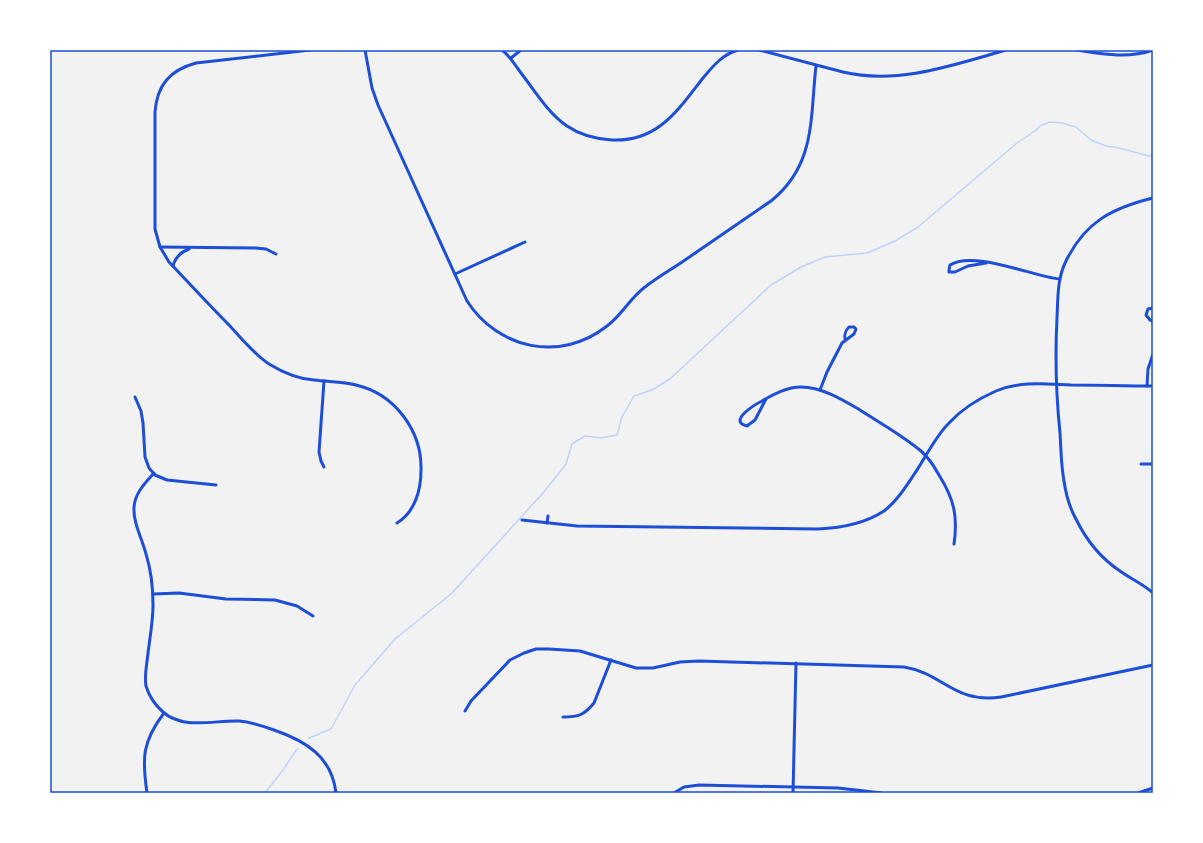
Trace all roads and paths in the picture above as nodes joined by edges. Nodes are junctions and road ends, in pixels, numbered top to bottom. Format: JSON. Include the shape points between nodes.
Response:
{"nodes":[{"id":1,"x":310,"y":50,"type":"edge"},
{"id":2,"x":366,"y":50,"type":"edge"},
{"id":3,"x":502,"y":50,"type":"edge"},
{"id":4,"x":521,"y":50,"type":"edge"},
{"id":5,"x":738,"y":50,"type":"edge"},
{"id":6,"x":759,"y":50,"type":"edge"},
{"id":7,"x":1006,"y":50,"type":"edge"},
{"id":8,"x":1076,"y":50,"type":"edge"},
{"id":9,"x":1153,"y":50,"type":"edge"},
{"id":10,"x":511,"y":58,"type":"junction"},
{"id":11,"x":816,"y":66,"type":"junction"},
{"id":12,"x":1153,"y":198,"type":"edge"},
{"id":13,"x":525,"y":242,"type":"dead end"},
{"id":14,"x":160,"y":248,"type":"junction"},
{"id":15,"x":191,"y":248,"type":"junction"},
{"id":16,"x":276,"y":254,"type":"dead end"},
{"id":17,"x":986,"y":263,"type":"junction"},
{"id":18,"x":173,"y":266,"type":"junction"},
{"id":19,"x":455,"y":274,"type":"junction"},
{"id":20,"x":1060,"y":279,"type":"junction"},
{"id":21,"x":1153,"y":308,"type":"edge"},
{"id":22,"x":1153,"y":321,"type":"edge"},
{"id":23,"x":845,"y":340,"type":"junction"},
{"id":24,"x":1153,"y":354,"type":"edge"},
{"id":25,"x":324,"y":381,"type":"junction"},
{"id":26,"x":1056,"y":384,"type":"junction"},
{"id":27,"x":1147,"y":386,"type":"junction"},
{"id":28,"x":1153,"y":386,"type":"edge"},
{"id":29,"x":820,"y":390,"type":"junction"},
{"id":30,"x":135,"y":397,"type":"dead end"},
{"id":31,"x":766,"y":399,"type":"junction"},
{"id":32,"x":926,"y":456,"type":"junction"},
{"id":33,"x":1141,"y":464,"type":"dead end"},
{"id":34,"x":1153,"y":464,"type":"edge"},
{"id":35,"x":324,"y":467,"type":"dead end"},
{"id":36,"x":154,"y":473,"type":"junction"},
{"id":37,"x":216,"y":485,"type":"dead end"},
{"id":38,"x":548,"y":516,"type":"dead end"},
{"id":39,"x":522,"y":520,"type":"dead end"},
{"id":40,"x":397,"y":523,"type":"dead end"},
{"id":41,"x":547,"y":523,"type":"junction"},
{"id":42,"x":954,"y":544,"type":"dead end"},
{"id":43,"x":1153,"y":593,"type":"edge"},
{"id":44,"x":153,"y":594,"type":"junction"},
{"id":45,"x":314,"y":616,"type":"dead end"},
{"id":46,"x":611,"y":660,"type":"junction"},
{"id":47,"x":796,"y":664,"type":"junction"},
{"id":48,"x":1153,"y":665,"type":"edge"},
{"id":49,"x":465,"y":711,"type":"dead end"},
{"id":50,"x":164,"y":713,"type":"junction"},
{"id":51,"x":563,"y":717,"type":"dead end"},
{"id":52,"x":793,"y":787,"type":"junction"},
{"id":53,"x":1153,"y":788,"type":"edge"},
{"id":54,"x":147,"y":793,"type":"edge"},
{"id":55,"x":336,"y":793,"type":"edge"},
{"id":56,"x":674,"y":793,"type":"edge"},
{"id":57,"x":793,"y":793,"type":"edge"},
{"id":58,"x":882,"y":793,"type":"edge"},
{"id":59,"x":1138,"y":793,"type":"edge"}],
"edges":[{"from":1,"to":14,"type":"street","via":[[196,63],[178,70],[163,83],[156,98],[154,112],[155,222]]},
{"from":2,"to":19,"type":"street","via":[[369,75],[378,105]]},
{"from":3,"to":10,"type":"street"},
{"from":4,"to":10,"type":"street"},
{"from":5,"to":10,"type":"street","via":[[720,59],[663,124],[640,136],[617,140],[588,136],[559,120]]},
{"from":6,"to":11,"type":"street"},
{"from":7,"to":11,"type":"street","via":[[919,73],[891,76],[856,75]]},
{"from":8,"to":9,"type":"street","via":[[1116,55]]},
{"from":11,"to":19,"type":"street","via":[[808,145],[803,161],[783,191],[644,287],[616,318],[598,333],[575,343],[556,347],[516,342],[502,336],[476,314]]},
{"from":12,"to":20,"type":"street","via":[[1118,208],[1089,228],[1071,252]]},
{"from":13,"to":19,"type":"street"},
{"from":14,"to":15,"type":"street"},
{"from":14,"to":18,"type":"street"},
{"from":15,"to":16,"type":"street","via":[[255,248],[266,249]]},
{"from":15,"to":18,"type":"street","via":[[176,258]]},
{"from":17,"to":17,"type":"street","via":[[962,260],[950,265],[949,270],[955,272],[968,266]]},
{"from":17,"to":20,"type":"street"},
{"from":18,"to":25,"type":"street","via":[[263,359],[291,375]]},
{"from":20,"to":26,"type":"street"},
{"from":21,"to":22,"type":"street","via":[[1148,309],[1146,315]]},
{"from":23,"to":23,"type":"street","via":[[854,334],[854,327],[848,327]]},
{"from":23,"to":29,"type":"street"},
{"from":24,"to":27,"type":"street","via":[[1148,369]]},
{"from":25,"to":35,"type":"street","via":[[319,452]]},
{"from":25,"to":40,"type":"street","via":[[358,385],[375,392],[392,404],[410,426],[420,453],[420,482],[411,510]]},
{"from":26,"to":27,"type":"street"},
{"from":26,"to":32,"type":"street","via":[[1021,384],[1002,388],[986,396],[949,423]]},
{"from":26,"to":43,"type":"street","via":[[1062,469],[1072,512],[1089,541],[1104,558]]},
{"from":27,"to":28,"type":"street"},
{"from":29,"to":31,"type":"street","via":[[794,387]]},
{"from":29,"to":32,"type":"street","via":[[863,412]]},
{"from":30,"to":36,"type":"street","via":[[141,411],[146,461]]},
{"from":31,"to":31,"type":"street","via":[[740,418],[743,425],[747,426],[755,420]]},
{"from":32,"to":41,"type":"street","via":[[887,508],[867,520],[842,528],[577,526]]},
{"from":32,"to":42,"type":"street","via":[[947,488],[953,504],[956,524]]},
{"from":33,"to":34,"type":"street"},
{"from":36,"to":37,"type":"street","via":[[157,477],[167,480]]},
{"from":36,"to":44,"type":"street","via":[[141,489],[134,508],[135,520],[149,565]]},
{"from":38,"to":41,"type":"street"},
{"from":39,"to":41,"type":"street"},
{"from":44,"to":45,"type":"street","via":[[274,600],[297,606]]},
{"from":44,"to":50,"type":"street","via":[[146,683],[153,700]]},
{"from":46,"to":47,"type":"street","via":[[645,669],[687,661]]},
{"from":46,"to":49,"type":"street","via":[[580,651],[536,649],[524,653],[510,660],[471,701]]},
{"from":46,"to":51,"type":"street","via":[[594,703],[580,716]]},
{"from":47,"to":48,"type":"street","via":[[912,668],[962,694],[986,698]]},
{"from":47,"to":52,"type":"street"},
{"from":50,"to":54,"type":"street","via":[[151,732],[145,749]]},
{"from":50,"to":55,"type":"street","via":[[185,721],[252,723],[295,737],[312,749],[326,764]]},
{"from":52,"to":56,"type":"street","via":[[691,785]]},
{"from":52,"to":57,"type":"street"},
{"from":52,"to":58,"type":"street","via":[[838,788]]},
{"from":53,"to":59,"type":"street"}]}
